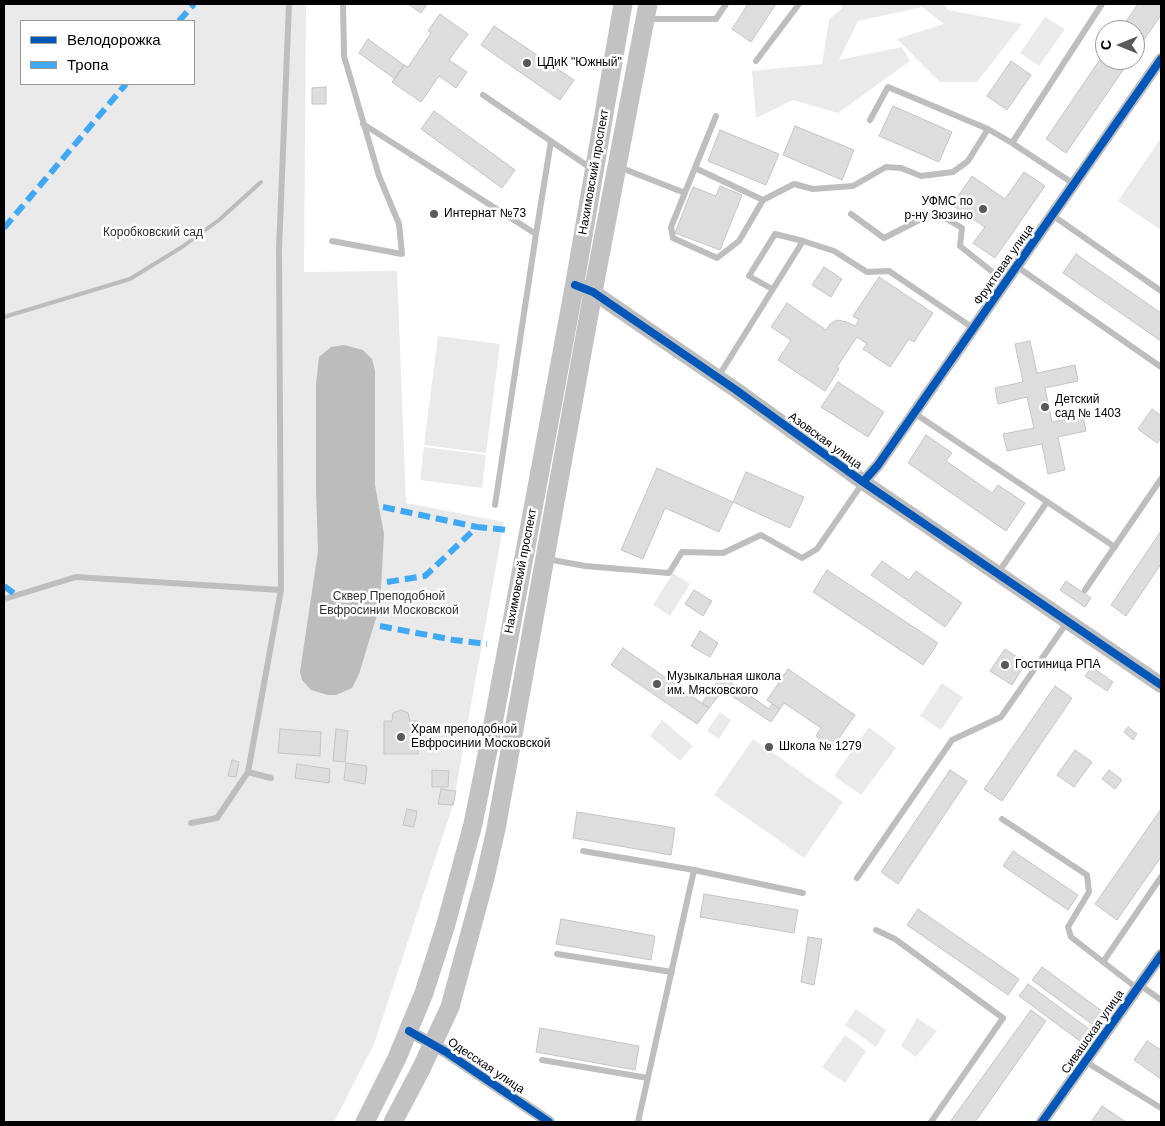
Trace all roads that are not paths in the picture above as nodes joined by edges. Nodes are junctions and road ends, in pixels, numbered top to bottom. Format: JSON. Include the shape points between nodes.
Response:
{"nodes":[{"id":1,"x":289,"y":4,"type":"edge"},
{"id":2,"x":343,"y":4,"type":"edge"},
{"id":3,"x":623,"y":4,"type":"edge"},
{"id":4,"x":726,"y":4,"type":"edge"},
{"id":5,"x":799,"y":4,"type":"edge"},
{"id":6,"x":1102,"y":4,"type":"edge"},
{"id":7,"x":646,"y":11,"type":"edge"},
{"id":8,"x":1161,"y":59,"type":"edge"},
{"id":9,"x":756,"y":61,"type":"dead end"},
{"id":10,"x":484,"y":95,"type":"dead end"},
{"id":11,"x":716,"y":116,"type":"dead end"},
{"id":12,"x":870,"y":120,"type":"dead end"},
{"id":13,"x":364,"y":124,"type":"junction"},
{"id":14,"x":988,"y":129,"type":"junction"},
{"id":15,"x":551,"y":141,"type":"junction"},
{"id":16,"x":1012,"y":143,"type":"junction"},
{"id":17,"x":617,"y":166,"type":"junction"},
{"id":18,"x":695,"y":168,"type":"junction"},
{"id":19,"x":595,"y":171,"type":"junction"},
{"id":20,"x":1074,"y":184,"type":"junction"},
{"id":21,"x":685,"y":193,"type":"junction"},
{"id":22,"x":763,"y":200,"type":"junction"},
{"id":23,"x":850,"y":214,"type":"dead end"},
{"id":24,"x":1052,"y":215,"type":"junction"},
{"id":25,"x":536,"y":234,"type":"junction"},
{"id":26,"x":332,"y":241,"type":"dead end"},
{"id":27,"x":803,"y":241,"type":"junction"},
{"id":28,"x":1016,"y":266,"type":"junction"},
{"id":29,"x":1005,"y":282,"type":"junction"},
{"id":30,"x":575,"y":285,"type":"junction"},
{"id":31,"x":772,"y":289,"type":"junction"},
{"id":32,"x":1161,"y":291,"type":"edge"},
{"id":33,"x":593,"y":292,"type":"junction"},
{"id":34,"x":973,"y":328,"type":"junction"},
{"id":35,"x":1161,"y":367,"type":"edge"},
{"id":36,"x":718,"y":378,"type":"junction"},
{"id":37,"x":914,"y":412,"type":"junction"},
{"id":38,"x":1161,"y":479,"type":"edge"},
{"id":39,"x":863,"y":482,"type":"junction"},
{"id":40,"x":1047,"y":502,"type":"junction"},
{"id":41,"x":495,"y":505,"type":"dead end"},
{"id":42,"x":1115,"y":547,"type":"junction"},
{"id":43,"x":546,"y":559,"type":"junction"},
{"id":44,"x":998,"y":574,"type":"junction"},
{"id":45,"x":281,"y":590,"type":"junction"},
{"id":46,"x":1085,"y":590,"type":"dead end"},
{"id":47,"x":4,"y":599,"type":"edge"},
{"id":48,"x":1068,"y":621,"type":"junction"},
{"id":49,"x":1161,"y":686,"type":"edge"},
{"id":50,"x":248,"y":772,"type":"junction"},
{"id":51,"x":271,"y":778,"type":"dead end"},
{"id":52,"x":1002,"y":820,"type":"dead end"},
{"id":53,"x":191,"y":824,"type":"dead end"},
{"id":54,"x":583,"y":851,"type":"dead end"},
{"id":55,"x":694,"y":870,"type":"junction"},
{"id":56,"x":1161,"y":877,"type":"edge"},
{"id":57,"x":857,"y":878,"type":"dead end"},
{"id":58,"x":803,"y":893,"type":"dead end"},
{"id":59,"x":876,"y":930,"type":"dead end"},
{"id":60,"x":557,"y":954,"type":"dead end"},
{"id":61,"x":1161,"y":955,"type":"edge"},
{"id":62,"x":1104,"y":962,"type":"junction"},
{"id":63,"x":672,"y":972,"type":"junction"},
{"id":64,"x":1139,"y":987,"type":"junction"},
{"id":65,"x":1161,"y":1000,"type":"edge"},
{"id":66,"x":409,"y":1032,"type":"junction"},
{"id":67,"x":432,"y":1044,"type":"junction"},
{"id":68,"x":542,"y":1060,"type":"dead end"},
{"id":69,"x":1086,"y":1062,"type":"junction"},
{"id":70,"x":648,"y":1078,"type":"junction"},
{"id":71,"x":1161,"y":1108,"type":"edge"},
{"id":72,"x":365,"y":1122,"type":"edge"},
{"id":73,"x":393,"y":1122,"type":"edge"},
{"id":74,"x":549,"y":1122,"type":"edge"},
{"id":75,"x":638,"y":1122,"type":"edge"},
{"id":76,"x":931,"y":1122,"type":"edge"},
{"id":77,"x":1042,"y":1122,"type":"edge"}],
"edges":[{"from":1,"to":45,"type":"lane","via":[[279,249]]},
{"from":2,"to":13,"type":"lane","via":[[344,56]]},
{"from":3,"to":19,"type":"main road","name":"Нахимовский проспект"},
{"from":4,"to":7,"type":"lane","via":[[716,19]]},
{"from":5,"to":9,"type":"lane"},
{"from":6,"to":16,"type":"lane"},
{"from":7,"to":17,"type":"main road","name":"Нахимовский проспект"},
{"from":8,"to":20,"type":"street","name":"Фруктовая улица"},
{"from":10,"to":15,"type":"lane"},
{"from":11,"to":18,"type":"lane"},
{"from":12,"to":14,"type":"lane","via":[[888,87]]},
{"from":13,"to":25,"type":"lane"},
{"from":13,"to":26,"type":"lane","via":[[379,176],[399,224],[402,254]]},
{"from":14,"to":16,"type":"lane"},
{"from":14,"to":22,"type":"lane","via":[[968,161],[953,172],[920,176],[901,168],[886,167],[853,186],[813,190],[794,184]]},
{"from":15,"to":19,"type":"lane"},
{"from":15,"to":25,"type":"lane"},
{"from":16,"to":20,"type":"lane"},
{"from":17,"to":21,"type":"lane"},
{"from":17,"to":33,"type":"main road","name":"Нахимовский проспект"},
{"from":18,"to":21,"type":"lane"},
{"from":18,"to":22,"type":"lane"},
{"from":19,"to":30,"type":"main road","name":"Нахимовский проспект"},
{"from":20,"to":24,"type":"street","name":"Фруктовая улица"},
{"from":21,"to":22,"type":"lane","via":[[671,227],[673,238],[717,258],[739,242]]},
{"from":23,"to":29,"type":"lane","via":[[884,238],[935,212],[962,228],[960,246]]},
{"from":24,"to":28,"type":"street","name":"Фруктовая улица"},
{"from":24,"to":32,"type":"lane"},
{"from":25,"to":41,"type":"lane"},
{"from":27,"to":31,"type":"lane"},
{"from":27,"to":31,"type":"lane","via":[[776,234],[749,276]]},
{"from":27,"to":34,"type":"lane","via":[[834,251],[868,272],[888,271]]},
{"from":28,"to":29,"type":"street","name":"Фруктовая улица"},
{"from":28,"to":35,"type":"lane"},
{"from":29,"to":34,"type":"street","name":"Фруктовая улица"},
{"from":30,"to":33,"type":"street","name":"Азовская улица"},
{"from":30,"to":66,"type":"main road","name":"Нахимовский проспект","via":[[473,824],[446,924]]},
{"from":31,"to":36,"type":"lane"},
{"from":33,"to":36,"type":"street","name":"Азовская улица"},
{"from":33,"to":43,"type":"main road","name":"Нахимовский проспект"},
{"from":34,"to":37,"type":"street","name":"Фруктовая улица"},
{"from":36,"to":39,"type":"street","name":"Азовская улица"},
{"from":37,"to":39,"type":"street","name":"Фруктовая улица"},
{"from":37,"to":40,"type":"lane"},
{"from":38,"to":42,"type":"lane"},
{"from":39,"to":43,"type":"lane","via":[[817,549],[802,558],[761,535],[723,552],[682,552],[669,573],[585,566]]},
{"from":39,"to":44,"type":"street","name":"Азовская улица"},
{"from":40,"to":42,"type":"lane"},
{"from":40,"to":44,"type":"lane"},
{"from":42,"to":46,"type":"lane"},
{"from":43,"to":67,"type":"main road","name":"Нахимовский проспект","via":[[485,878],[450,1007]]},
{"from":44,"to":48,"type":"street","name":"Азовская улица"},
{"from":45,"to":47,"type":"lane","via":[[76,577]]},
{"from":45,"to":50,"type":"lane"},
{"from":48,"to":49,"type":"street","name":"Азовская улица"},
{"from":48,"to":57,"type":"lane","via":[[1001,717],[952,740]]},
{"from":50,"to":51,"type":"lane"},
{"from":50,"to":53,"type":"lane","via":[[217,818]]},
{"from":52,"to":62,"type":"lane","via":[[1087,875],[1089,892],[1068,927],[1071,937]]},
{"from":54,"to":55,"type":"lane"},
{"from":55,"to":58,"type":"lane"},
{"from":55,"to":63,"type":"lane"},
{"from":56,"to":62,"type":"lane"},
{"from":59,"to":76,"type":"lane","via":[[896,939],[1003,1018]]},
{"from":60,"to":63,"type":"lane"},
{"from":61,"to":64,"type":"street","name":"Сивашская улица"},
{"from":62,"to":64,"type":"lane"},
{"from":63,"to":70,"type":"lane"},
{"from":64,"to":65,"type":"lane"},
{"from":64,"to":69,"type":"street","name":"Сивашская улица"},
{"from":66,"to":67,"type":"street","name":"Одесская улица"},
{"from":66,"to":72,"type":"main road","name":"Нахимовский проспект"},
{"from":67,"to":73,"type":"main road","name":"Нахимовский проспект"},
{"from":67,"to":74,"type":"street","name":"Одесская улица"},
{"from":68,"to":70,"type":"lane"},
{"from":69,"to":71,"type":"lane"},
{"from":69,"to":77,"type":"street","name":"Сивашская улица"},
{"from":70,"to":75,"type":"lane"}]}
